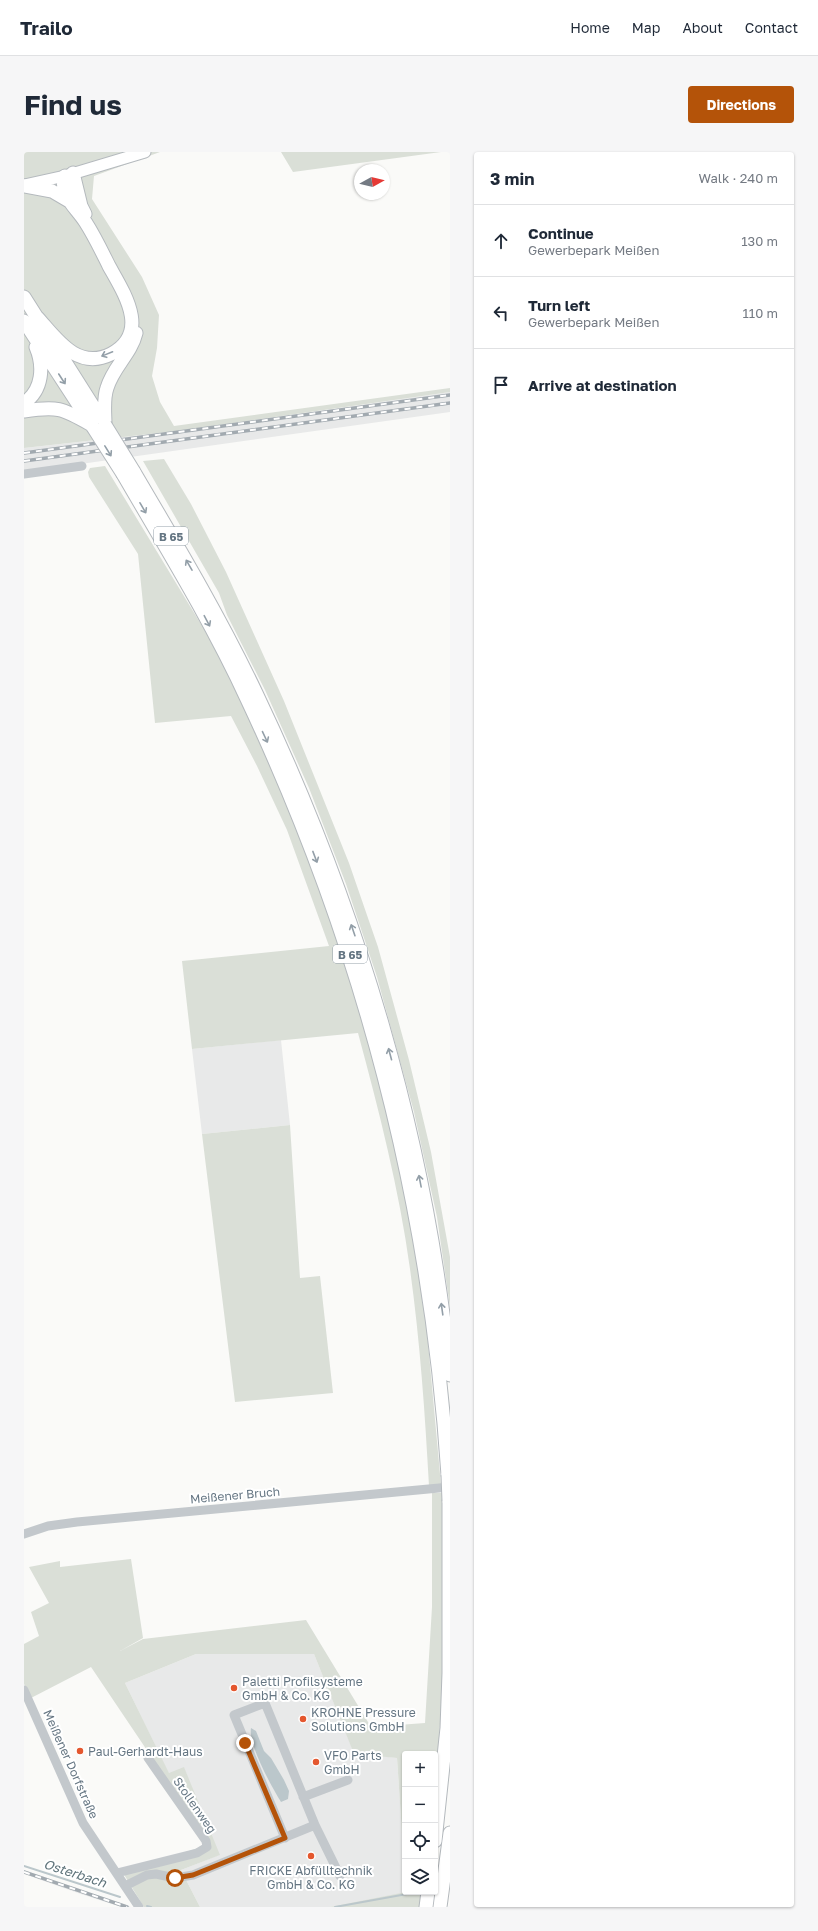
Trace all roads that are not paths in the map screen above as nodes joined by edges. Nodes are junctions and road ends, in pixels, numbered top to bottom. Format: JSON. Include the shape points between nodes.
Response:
{"nodes":[{"id":1,"x":145,"y":152,"type":"edge"},
{"id":2,"x":69,"y":174,"type":"junction"},
{"id":3,"x":24,"y":186,"type":"edge"},
{"id":4,"x":71,"y":203,"type":"junction"},
{"id":5,"x":24,"y":298,"type":"edge"},
{"id":6,"x":29,"y":320,"type":"edge"},
{"id":7,"x":24,"y":403,"type":"edge"},
{"id":8,"x":24,"y":411,"type":"edge"},
{"id":9,"x":97,"y":426,"type":"junction"},
{"id":10,"x":82,"y":466,"type":"dead end"},
{"id":11,"x":129,"y":473,"type":"junction"},
{"id":12,"x":24,"y":474,"type":"edge"},
{"id":13,"x":450,"y":1375,"type":"edge"},
{"id":14,"x":449,"y":1481,"type":"edge"},
{"id":15,"x":449,"y":1501,"type":"edge"},
{"id":16,"x":24,"y":1534,"type":"edge"},
{"id":17,"x":24,"y":1690,"type":"edge"},
{"id":18,"x":148,"y":1758,"type":"dead end"},
{"id":19,"x":348,"y":1780,"type":"dead end"},
{"id":20,"x":303,"y":1797,"type":"junction"},
{"id":21,"x":437,"y":1823,"type":"edge"},
{"id":22,"x":315,"y":1826,"type":"junction"},
{"id":23,"x":450,"y":1833,"type":"edge"},
{"id":24,"x":285,"y":1838,"type":"junction"},
{"id":25,"x":117,"y":1873,"type":"junction"},
{"id":26,"x":340,"y":1876,"type":"dead end"},
{"id":27,"x":125,"y":1886,"type":"junction"},
{"id":28,"x":428,"y":1895,"type":"edge"},
{"id":29,"x":139,"y":1907,"type":"edge"},
{"id":30,"x":426,"y":1907,"type":"edge"},
{"id":31,"x":440,"y":1907,"type":"edge"}],
"edges":[{"from":1,"to":2,"type":"main road"},
{"from":2,"to":3,"type":"main road"},
{"from":2,"to":4,"type":"highway","via":[[63,188]]},
{"from":2,"to":9,"type":"highway","via":[[81,206],[136,314],[133,345],[107,387]]},
{"from":3,"to":4,"type":"highway","via":[[52,191]]},
{"from":4,"to":6,"type":"highway","one_way":true,"via":[[86,222],[126,299],[131,310],[131,330],[126,340],[110,354],[90,359],[80,358],[69,352]]},
{"from":5,"to":6,"type":"highway","number":"B 65"},
{"from":6,"to":7,"type":"highway","via":[[42,370],[39,384]]},
{"from":6,"to":9,"type":"highway","number":"B 65","via":[[68,368]]},
{"from":8,"to":9,"type":"highway","via":[[53,407]]},
{"from":9,"to":11,"type":"highway","number":"B 65","bridge":true},
{"from":10,"to":12,"type":"street"},
{"from":13,"to":11,"type":"highway","number":"B 65","one_way":true,"via":[[432,1245],[412,1142],[389,1051],[352,928],[313,824],[256,692],[208,599]]},
{"from":11,"to":14,"type":"highway","number":"B 65","one_way":true,"via":[[246,697],[303,827],[347,946],[381,1060],[422,1245],[436,1341]]},
{"from":14,"to":15,"type":"highway","number":"B 65","bridge":true},
{"from":14,"to":16,"type":"street","name":"Meißener Bruch","via":[[77,1522],[48,1526]]},
{"from":15,"to":21,"type":"highway","number":"B 65","via":[[447,1728]]},
{"from":17,"to":25,"type":"street","name":"Meißener Dorfstraße","via":[[83,1823]]},
{"from":18,"to":25,"type":"street","name":"Stollenweg","via":[[206,1841],[207,1847],[198,1853]]},
{"from":19,"to":20,"type":"street"},
{"from":20,"to":22,"type":"street"},
{"from":20,"to":24,"type":"street","via":[[265,1703],[234,1715]]},
{"from":22,"to":24,"type":"street"},
{"from":22,"to":26,"type":"street"},
{"from":23,"to":31,"type":"highway"},
{"from":24,"to":27,"type":"street","via":[[193,1875],[175,1878],[147,1875]]},
{"from":25,"to":27,"type":"street","name":"Meißener Dorfstraße"},
{"from":27,"to":29,"type":"street","name":"Meißener Dorfstraße"},
{"from":28,"to":30,"type":"highway"}]}
